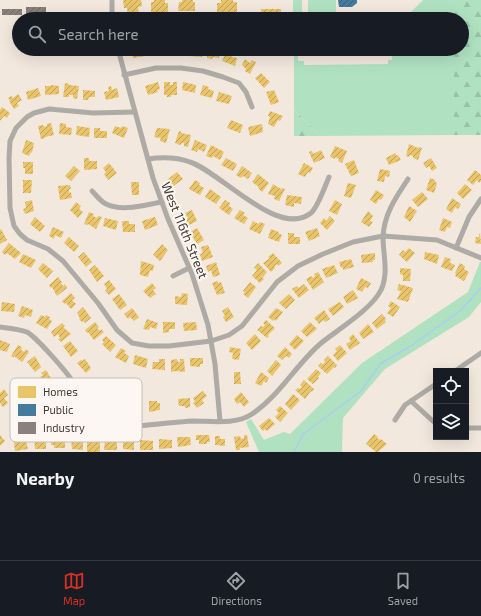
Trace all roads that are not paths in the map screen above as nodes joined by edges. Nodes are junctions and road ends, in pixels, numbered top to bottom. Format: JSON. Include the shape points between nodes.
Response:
{"nodes":[{"id":1,"x":112,"y":0,"type":"edge"},
{"id":2,"x":112,"y":12,"type":"edge"},
{"id":3,"x":120,"y":56,"type":"edge"},
{"id":4,"x":124,"y":75,"type":"junction"},
{"id":5,"x":252,"y":107,"type":"dead end"},
{"id":6,"x":134,"y":112,"type":"junction"},
{"id":7,"x":148,"y":159,"type":"junction"},
{"id":8,"x":328,"y":177,"type":"dead end"},
{"id":9,"x":408,"y":179,"type":"dead end"},
{"id":10,"x":92,"y":191,"type":"dead end"},
{"id":11,"x":481,"y":199,"type":"edge"},
{"id":12,"x":162,"y":202,"type":"junction"},
{"id":13,"x":383,"y":236,"type":"junction"},
{"id":14,"x":456,"y":248,"type":"junction"},
{"id":15,"x":481,"y":258,"type":"edge"},
{"id":16,"x":189,"y":268,"type":"junction"},
{"id":17,"x":173,"y":276,"type":"dead end"},
{"id":18,"x":0,"y":327,"type":"edge"},
{"id":19,"x":211,"y":341,"type":"junction"},
{"id":20,"x":481,"y":353,"type":"edge"},
{"id":21,"x":459,"y":368,"type":"edge"},
{"id":22,"x":70,"y":378,"type":"edge"},
{"id":23,"x":433,"y":386,"type":"edge"},
{"id":24,"x":410,"y":401,"type":"junction"},
{"id":25,"x":396,"y":420,"type":"dead end"},
{"id":26,"x":220,"y":421,"type":"junction"},
{"id":27,"x":433,"y":421,"type":"edge"},
{"id":28,"x":142,"y":426,"type":"edge"},
{"id":29,"x":469,"y":428,"type":"edge"},
{"id":30,"x":481,"y":428,"type":"edge"}],
"edges":[{"from":1,"to":2,"type":"street"},
{"from":3,"to":4,"type":"street","name":"West 116th Street"},
{"from":4,"to":5,"type":"street","via":[[156,68],[181,68],[203,72],[239,83]]},
{"from":4,"to":6,"type":"street","name":"West 116th Street"},
{"from":6,"to":7,"type":"street","name":"West 116th Street"},
{"from":6,"to":19,"type":"street","via":[[100,114],[49,109],[34,113],[20,123],[10,141],[9,158],[10,208],[14,226],[27,240],[48,249],[63,261],[117,330],[132,342],[149,346],[169,346]]},
{"from":7,"to":8,"type":"street","via":[[165,157],[191,162],[260,206],[280,217],[293,219],[302,218],[312,212]]},
{"from":7,"to":12,"type":"street","name":"West 116th Street"},
{"from":9,"to":13,"type":"street","via":[[394,199]]},
{"from":10,"to":12,"type":"street","via":[[105,204],[120,208]]},
{"from":11,"to":14,"type":"street","via":[[469,217]]},
{"from":12,"to":16,"type":"street","name":"West 116th Street"},
{"from":13,"to":14,"type":"street","via":[[437,240]]},
{"from":13,"to":19,"type":"street","via":[[353,242],[298,266],[277,282],[242,326],[229,335]]},
{"from":13,"to":26,"type":"street","via":[[385,276],[381,290],[373,302],[319,345],[264,405],[251,415],[237,420]]},
{"from":14,"to":15,"type":"street"},
{"from":16,"to":17,"type":"street"},
{"from":16,"to":19,"type":"street","name":"West 116th Street"},
{"from":18,"to":22,"type":"street","via":[[27,332],[43,346]]},
{"from":19,"to":26,"type":"street","name":"West 116th Street"},
{"from":20,"to":21,"type":"street"},
{"from":23,"to":24,"type":"street"},
{"from":24,"to":25,"type":"street"},
{"from":24,"to":27,"type":"street"},
{"from":26,"to":28,"type":"street"},
{"from":29,"to":30,"type":"street"}]}
